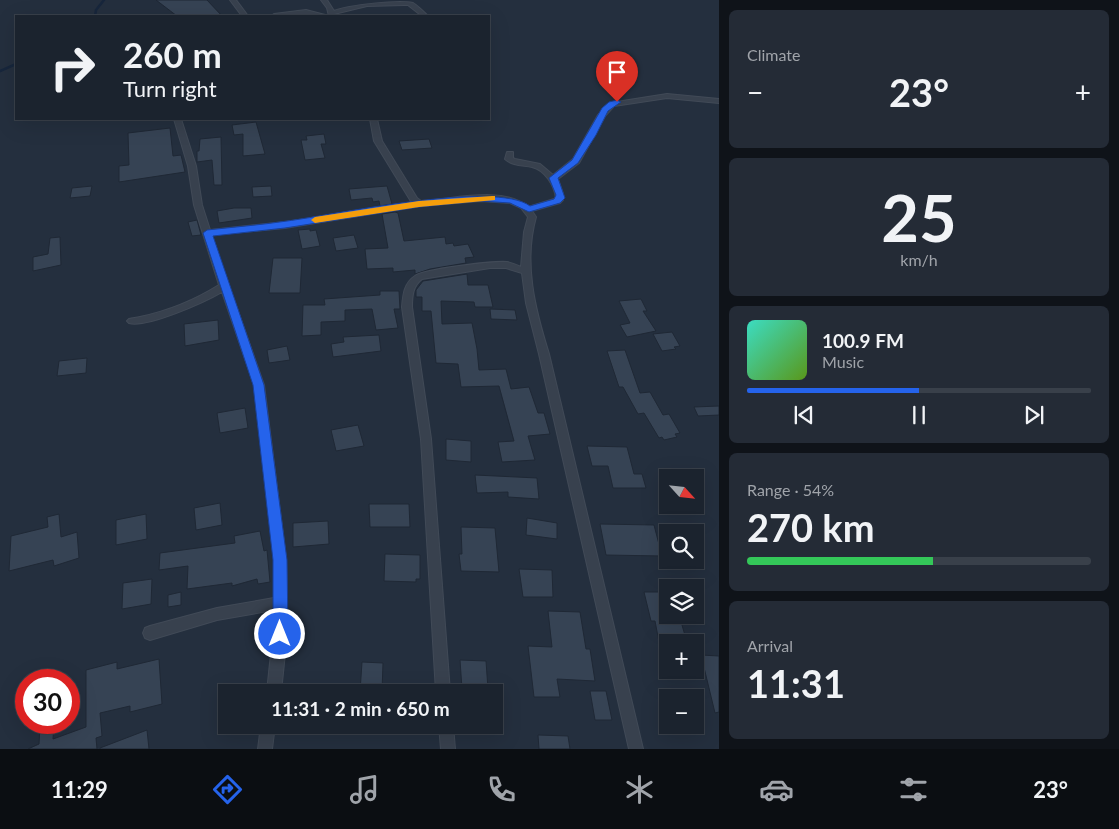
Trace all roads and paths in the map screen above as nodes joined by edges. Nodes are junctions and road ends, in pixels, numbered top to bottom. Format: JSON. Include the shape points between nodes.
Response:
{"nodes":[{"id":1,"x":233,"y":0,"type":"edge"},
{"id":2,"x":324,"y":0,"type":"edge"},
{"id":3,"x":406,"y":1,"type":"edge"},
{"id":4,"x":245,"y":15,"type":"edge"},
{"id":5,"x":282,"y":15,"type":"edge"},
{"id":6,"x":330,"y":15,"type":"edge"},
{"id":7,"x":424,"y":15,"type":"edge"},
{"id":8,"x":719,"y":101,"type":"edge"},
{"id":9,"x":177,"y":120,"type":"edge"},
{"id":10,"x":373,"y":120,"type":"edge"},
{"id":11,"x":510,"y":154,"type":"dead end"},
{"id":12,"x":555,"y":184,"type":"junction"},
{"id":13,"x":419,"y":204,"type":"junction"},
{"id":14,"x":529,"y":209,"type":"junction"},
{"id":15,"x":207,"y":233,"type":"junction"},
{"id":16,"x":525,"y":271,"type":"junction"},
{"id":17,"x":224,"y":286,"type":"junction"},
{"id":18,"x":132,"y":321,"type":"dead end"},
{"id":19,"x":280,"y":604,"type":"junction"},
{"id":20,"x":150,"y":633,"type":"dead end"},
{"id":21,"x":275,"y":684,"type":"edge"},
{"id":22,"x":442,"y":684,"type":"edge"},
{"id":23,"x":267,"y":734,"type":"edge"},
{"id":24,"x":447,"y":734,"type":"edge"},
{"id":25,"x":265,"y":749,"type":"edge"},
{"id":26,"x":448,"y":749,"type":"edge"},
{"id":27,"x":636,"y":749,"type":"edge"}],
"edges":[{"from":1,"to":4,"type":"street"},
{"from":2,"to":6,"type":"street","via":[[330,8]]},
{"from":3,"to":6,"type":"street","via":[[363,5]]},
{"from":3,"to":7,"type":"street"},
{"from":5,"to":6,"type":"street","via":[[306,12]]},
{"from":8,"to":12,"type":"street","via":[[667,96],[612,104],[605,110],[575,161],[554,178]]},
{"from":9,"to":15,"type":"street","via":[[192,166],[198,205]]},
{"from":10,"to":13,"type":"street","via":[[378,141]]},
{"from":11,"to":12,"type":"street","via":[[509,159],[514,162],[540,167]]},
{"from":12,"to":14,"type":"street","via":[[560,198]]},
{"from":13,"to":14,"type":"street","via":[[480,198],[521,203]]},
{"from":13,"to":15,"type":"street","via":[[294,224]]},
{"from":14,"to":16,"type":"street","via":[[532,217],[527,230]]},
{"from":15,"to":17,"type":"street"},
{"from":16,"to":22,"type":"street","via":[[490,264],[420,276],[413,280],[407,291],[426,439]]},
{"from":16,"to":27,"type":"street","via":[[534,324],[544,354]]},
{"from":17,"to":18,"type":"street","via":[[194,304]]},
{"from":17,"to":19,"type":"street","via":[[258,385],[280,560]]},
{"from":19,"to":20,"type":"street","via":[[217,614]]},
{"from":19,"to":21,"type":"street"},
{"from":23,"to":25,"type":"street"},
{"from":24,"to":26,"type":"street"}]}
